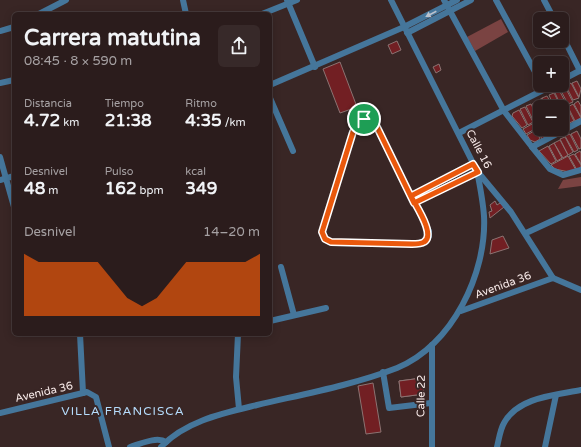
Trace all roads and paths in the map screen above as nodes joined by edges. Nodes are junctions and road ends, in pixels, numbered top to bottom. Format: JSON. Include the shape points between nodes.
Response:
{"nodes":[{"id":1,"x":66,"y":0,"type":"edge"},
{"id":2,"x":183,"y":0,"type":"edge"},
{"id":3,"x":297,"y":0,"type":"edge"},
{"id":4,"x":391,"y":0,"type":"edge"},
{"id":5,"x":457,"y":0,"type":"edge"},
{"id":6,"x":472,"y":0,"type":"edge"},
{"id":7,"x":496,"y":0,"type":"edge"},
{"id":8,"x":544,"y":0,"type":"edge"},
{"id":9,"x":287,"y":2,"type":"edge"},
{"id":10,"x":447,"y":6,"type":"edge"},
{"id":11,"x":43,"y":12,"type":"edge"},
{"id":12,"x":186,"y":12,"type":"edge"},
{"id":13,"x":266,"y":12,"type":"edge"},
{"id":14,"x":550,"y":12,"type":"edge"},
{"id":15,"x":12,"y":28,"type":"edge"},
{"id":16,"x":406,"y":30,"type":"junction"},
{"id":17,"x":0,"y":31,"type":"edge"},
{"id":18,"x":569,"y":48,"type":"edge"},
{"id":19,"x":315,"y":67,"type":"junction"},
{"id":20,"x":533,"y":68,"type":"edge"},
{"id":21,"x":581,"y":70,"type":"edge"},
{"id":22,"x":569,"y":76,"type":"edge"},
{"id":23,"x":12,"y":80,"type":"edge"},
{"id":24,"x":0,"y":83,"type":"edge"},
{"id":25,"x":272,"y":84,"type":"edge"},
{"id":26,"x":535,"y":92,"type":"edge"},
{"id":27,"x":272,"y":103,"type":"edge"},
{"id":28,"x":504,"y":111,"type":"junction"},
{"id":29,"x":581,"y":121,"type":"edge"},
{"id":30,"x":459,"y":134,"type":"junction"},
{"id":31,"x":532,"y":147,"type":"junction"},
{"id":32,"x":292,"y":152,"type":"dead end"},
{"id":33,"x":0,"y":157,"type":"edge"},
{"id":34,"x":473,"y":164,"type":"junction"},
{"id":35,"x":581,"y":170,"type":"edge"},
{"id":36,"x":478,"y":172,"type":"junction"},
{"id":37,"x":3,"y":179,"type":"edge"},
{"id":38,"x":411,"y":196,"type":"junction"},
{"id":39,"x":12,"y":202,"type":"edge"},
{"id":40,"x":414,"y":203,"type":"junction"},
{"id":41,"x":578,"y":209,"type":"dead end"},
{"id":42,"x":526,"y":233,"type":"junction"},
{"id":43,"x":281,"y":266,"type":"dead end"},
{"id":44,"x":553,"y":278,"type":"junction"},
{"id":45,"x":581,"y":290,"type":"edge"},
{"id":46,"x":326,"y":308,"type":"dead end"},
{"id":47,"x":461,"y":311,"type":"junction"},
{"id":48,"x":294,"y":315,"type":"junction"},
{"id":49,"x":272,"y":320,"type":"edge"},
{"id":50,"x":80,"y":336,"type":"edge"},
{"id":51,"x":238,"y":336,"type":"edge"},
{"id":52,"x":432,"y":345,"type":"junction"},
{"id":53,"x":383,"y":372,"type":"junction"},
{"id":54,"x":581,"y":390,"type":"edge"},
{"id":55,"x":83,"y":393,"type":"junction"},
{"id":56,"x":556,"y":395,"type":"junction"},
{"id":57,"x":431,"y":403,"type":"junction"},
{"id":58,"x":239,"y":409,"type":"junction"},
{"id":59,"x":0,"y":413,"type":"edge"},
{"id":60,"x":165,"y":445,"type":"edge"},
{"id":61,"x":109,"y":447,"type":"edge"},
{"id":62,"x":130,"y":447,"type":"edge"},
{"id":63,"x":432,"y":447,"type":"edge"},
{"id":64,"x":497,"y":447,"type":"edge"},
{"id":65,"x":545,"y":447,"type":"edge"}],
"edges":[{"from":1,"to":11,"type":"street"},
{"from":2,"to":12,"type":"street"},
{"from":3,"to":9,"type":"street"},
{"from":4,"to":16,"type":"street","name":"Calle 16"},
{"from":5,"to":10,"type":"street"},
{"from":6,"to":10,"type":"street"},
{"from":7,"to":20,"type":"street"},
{"from":8,"to":14,"type":"street"},
{"from":9,"to":13,"type":"street"},
{"from":9,"to":19,"type":"street"},
{"from":10,"to":16,"type":"street"},
{"from":10,"to":28,"type":"street"},
{"from":15,"to":17,"type":"street"},
{"from":16,"to":19,"type":"street"},
{"from":16,"to":30,"type":"street","name":"Calle 16"},
{"from":18,"to":21,"type":"street"},
{"from":19,"to":25,"type":"street"},
{"from":21,"to":22,"type":"street"},
{"from":23,"to":24,"type":"street"},
{"from":26,"to":28,"type":"street"},
{"from":27,"to":32,"type":"street"},
{"from":28,"to":30,"type":"street"},
{"from":28,"to":31,"type":"street"},
{"from":29,"to":31,"type":"street"},
{"from":30,"to":34,"type":"street","name":"Calle 16"},
{"from":31,"to":35,"type":"street","via":[[550,169],[564,175]]},
{"from":33,"to":37,"type":"street"},
{"from":34,"to":36,"type":"street","name":"Calle 16"},
{"from":34,"to":38,"type":"street"},
{"from":36,"to":40,"type":"street"},
{"from":36,"to":42,"type":"street","name":"Calle 16","via":[[498,194]]},
{"from":36,"to":47,"type":"street","via":[[484,217],[482,254]]},
{"from":37,"to":39,"type":"street"},
{"from":38,"to":40,"type":"street"},
{"from":38,"to":40,"type":"street","via":[[376,125],[364,119],[353,132],[322,232],[325,239],[331,242],[425,242],[429,231]]},
{"from":41,"to":42,"type":"street"},
{"from":42,"to":44,"type":"street","name":"Calle 16"},
{"from":43,"to":48,"type":"street"},
{"from":44,"to":45,"type":"street"},
{"from":44,"to":47,"type":"street","name":"Avenida 36"},
{"from":46,"to":48,"type":"street"},
{"from":47,"to":52,"type":"street"},
{"from":48,"to":49,"type":"street"},
{"from":50,"to":55,"type":"street"},
{"from":51,"to":58,"type":"street","via":[[236,377]]},
{"from":52,"to":53,"type":"street","via":[[409,362]]},
{"from":52,"to":57,"type":"street","name":"Calle 22"},
{"from":53,"to":57,"type":"street","via":[[389,408]]},
{"from":53,"to":58,"type":"street","via":[[353,382]]},
{"from":54,"to":56,"type":"street"},
{"from":55,"to":59,"type":"street","name":"Avenida 36"},
{"from":55,"to":61,"type":"street","name":"Avenida 36","via":[[96,397]]},
{"from":56,"to":64,"type":"street","via":[[517,408],[504,423]]},
{"from":56,"to":65,"type":"street"},
{"from":57,"to":63,"type":"street","name":"Calle 22"},
{"from":58,"to":60,"type":"street","via":[[191,425]]},
{"from":60,"to":62,"type":"street","via":[[162,439]]}]}
